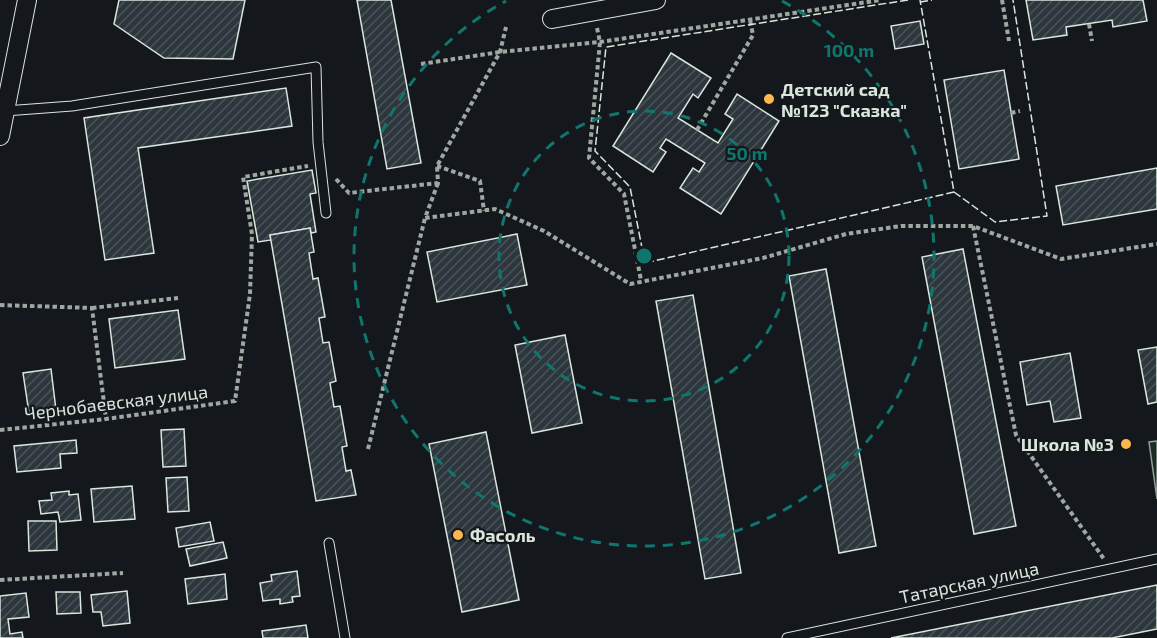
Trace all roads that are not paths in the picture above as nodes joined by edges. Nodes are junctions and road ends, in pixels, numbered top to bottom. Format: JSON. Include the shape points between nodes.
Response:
{"nodes":[{"id":1,"x":27,"y":0,"type":"edge"},
{"id":2,"x":656,"y":0,"type":"edge"},
{"id":3,"x":613,"y":4,"type":"edge"},
{"id":4,"x":552,"y":19,"type":"dead end"},
{"id":5,"x":5,"y":111,"type":"junction"},
{"id":6,"x":0,"y":136,"type":"edge"},
{"id":7,"x":326,"y":213,"type":"dead end"},
{"id":8,"x":329,"y":543,"type":"dead end"},
{"id":9,"x":1157,"y":559,"type":"edge"},
{"id":10,"x":345,"y":638,"type":"edge"},
{"id":11,"x":787,"y":638,"type":"edge"}],
"edges":[{"from":1,"to":5,"type":"street"},
{"from":2,"to":3,"type":"street"},
{"from":3,"to":4,"type":"street"},
{"from":5,"to":6,"type":"street"},
{"from":5,"to":7,"type":"lane","via":[[72,106],[316,67]]},
{"from":8,"to":10,"type":"lane"},
{"from":9,"to":11,"type":"lane","name":"Татарская улица"}]}
